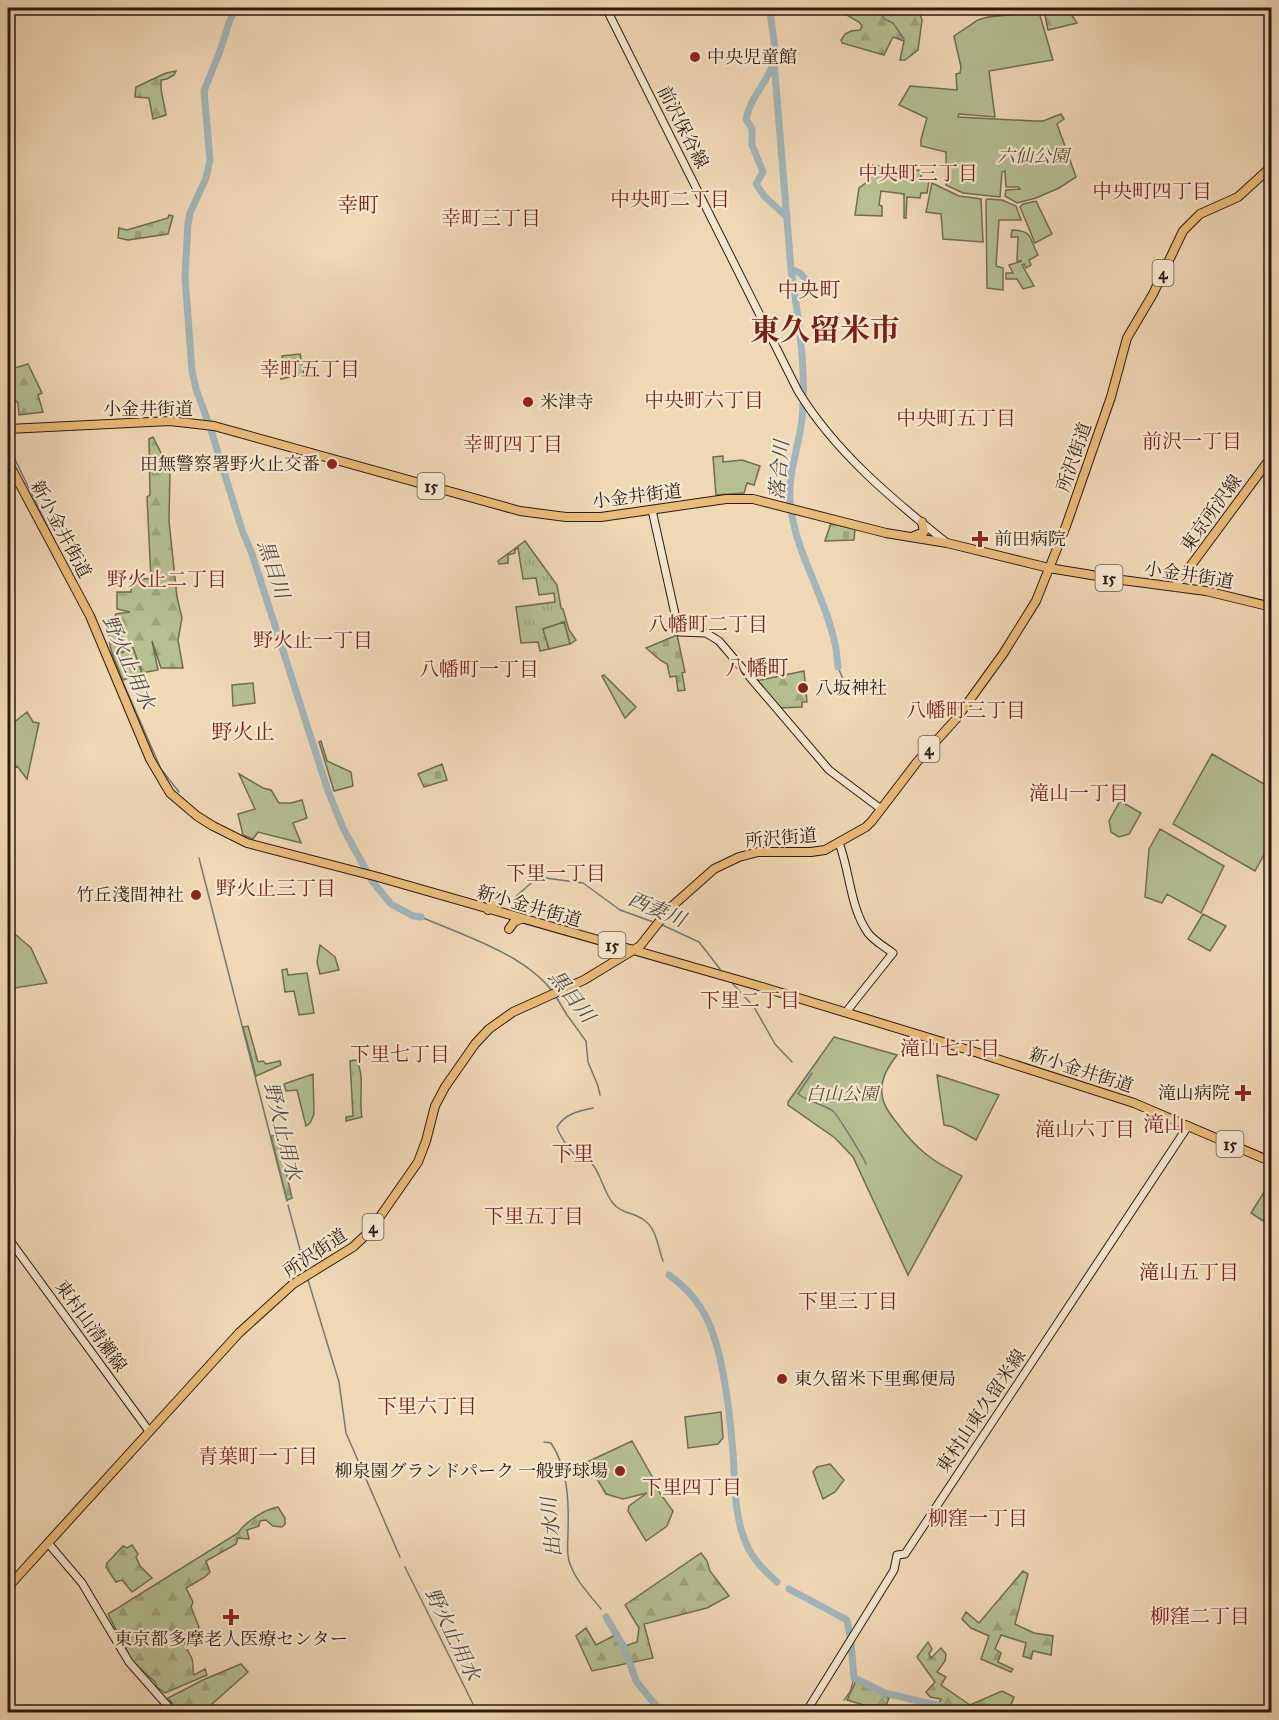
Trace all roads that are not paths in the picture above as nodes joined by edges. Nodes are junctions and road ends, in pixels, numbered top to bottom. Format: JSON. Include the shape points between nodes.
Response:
{"nodes":[{"id":1,"x":606,"y":8,"type":"edge"},
{"id":2,"x":1272,"y":166,"type":"edge"},
{"id":3,"x":8,"y":429,"type":"edge"},
{"id":4,"x":1272,"y":456,"type":"edge"},
{"id":5,"x":8,"y":462,"type":"edge"},
{"id":6,"x":651,"y":510,"type":"junction"},
{"id":7,"x":922,"y":522,"type":"junction"},
{"id":8,"x":913,"y":537,"type":"junction"},
{"id":9,"x":947,"y":543,"type":"junction"},
{"id":10,"x":1049,"y":568,"type":"junction"},
{"id":11,"x":1175,"y":587,"type":"junction"},
{"id":12,"x":1272,"y":607,"type":"edge"},
{"id":13,"x":881,"y":809,"type":"junction"},
{"id":14,"x":839,"y":843,"type":"junction"},
{"id":15,"x":497,"y":897,"type":"dead end"},
{"id":16,"x":489,"y":910,"type":"junction"},
{"id":17,"x":521,"y":919,"type":"junction"},
{"id":18,"x":509,"y":929,"type":"dead end"},
{"id":19,"x":633,"y":951,"type":"junction"},
{"id":20,"x":846,"y":1012,"type":"junction"},
{"id":21,"x":1188,"y":1126,"type":"junction"},
{"id":22,"x":1272,"y":1162,"type":"edge"},
{"id":23,"x":8,"y":1238,"type":"edge"},
{"id":24,"x":149,"y":1431,"type":"junction"},
{"id":25,"x":48,"y":1543,"type":"junction"},
{"id":26,"x":8,"y":1587,"type":"edge"},
{"id":27,"x":173,"y":1713,"type":"edge"},
{"id":28,"x":806,"y":1713,"type":"edge"}],
"edges":[{"from":1,"to":7,"type":"main road","name":"前沢保谷線","via":[[807,406],[843,452]]},
{"from":2,"to":10,"type":"main road","name":"所沢街道","number":"4","via":[[1238,197],[1200,214],[1179,239],[1127,338],[1111,397]]},
{"from":3,"to":6,"type":"main road","name":"小金井街道","number":"15","via":[[148,422],[205,424],[529,513],[580,518]]},
{"from":4,"to":11,"type":"main road","name":"東京所沢線"},
{"from":5,"to":16,"type":"main road","name":"新小金井街道","number":"15","via":[[90,616],[150,759],[170,793],[197,816],[240,840]]},
{"from":6,"to":8,"type":"main road","name":"小金井街道","number":"15","via":[[741,498]]},
{"from":6,"to":13,"type":"main road","via":[[679,632],[705,633],[718,640],[829,771]]},
{"from":7,"to":8,"type":"main road","via":[[924,532]]},
{"from":7,"to":9,"type":"main road","name":"前沢保谷線"},
{"from":8,"to":9,"type":"main road","name":"小金井街道","number":"15"},
{"from":9,"to":10,"type":"main road","name":"小金井街道","number":"15"},
{"from":10,"to":11,"type":"main road","name":"小金井街道","number":"15"},
{"from":10,"to":13,"type":"main road","name":"所沢街道","number":"4","via":[[1036,602],[1003,654],[956,719]]},
{"from":11,"to":12,"type":"main road","name":"小金井街道","number":"15"},
{"from":13,"to":14,"type":"main road","name":"所沢街道","number":"4","via":[[866,827]]},
{"from":14,"to":19,"type":"main road","name":"所沢街道","number":"4","via":[[819,851],[758,852],[728,862],[676,902],[646,941]]},
{"from":14,"to":20,"type":"main road","via":[[864,926],[872,938],[893,953]]},
{"from":15,"to":16,"type":"main road"},
{"from":16,"to":17,"type":"main road","name":"新小金井街道","number":"15"},
{"from":17,"to":18,"type":"main road"},
{"from":17,"to":19,"type":"main road","name":"新小金井街道","number":"15"},
{"from":19,"to":20,"type":"main road","name":"新小金井街道","number":"15"},
{"from":19,"to":24,"type":"main road","name":"所沢街道","number":"4","via":[[503,1019],[476,1044],[440,1096],[417,1162],[363,1239],[276,1299],[239,1333]]},
{"from":20,"to":21,"type":"main road","name":"新小金井街道","number":"15","via":[[1134,1103]]},
{"from":21,"to":22,"type":"main road","name":"新小金井街道","number":"15"},
{"from":21,"to":28,"type":"main road","name":"東村山東久留米線","via":[[905,1554],[897,1555],[894,1570]]},
{"from":23,"to":24,"type":"main road","name":"東村山清瀬線"},
{"from":24,"to":25,"type":"main road","name":"所沢街道","number":"4"},
{"from":25,"to":26,"type":"main road","name":"所沢街道","number":"4"},
{"from":25,"to":27,"type":"main road","via":[[82,1583],[129,1662]]}]}
